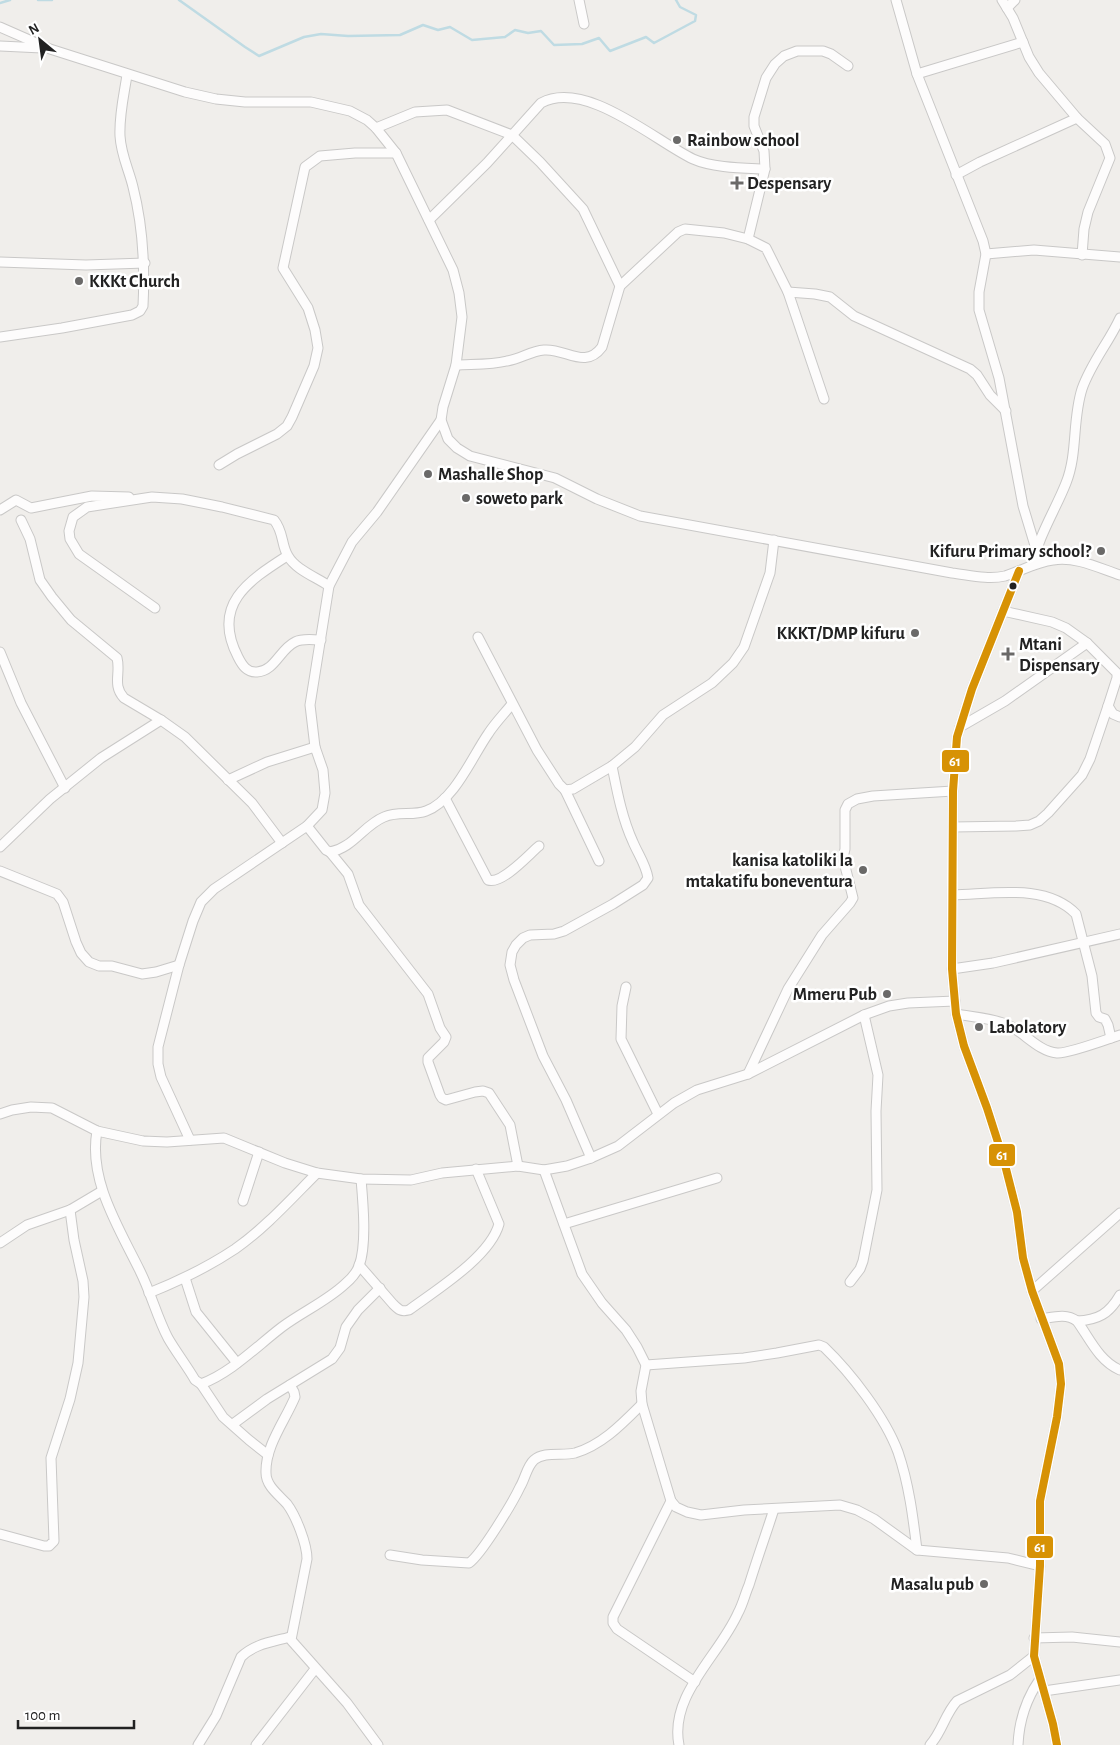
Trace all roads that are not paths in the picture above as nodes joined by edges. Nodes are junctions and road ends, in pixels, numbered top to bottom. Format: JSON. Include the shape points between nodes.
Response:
{"nodes":[{"id":1,"x":580,"y":0,"type":"edge"},
{"id":2,"x":896,"y":0,"type":"edge"},
{"id":3,"x":1014,"y":0,"type":"edge"},
{"id":4,"x":1005,"y":4,"type":"edge"},
{"id":5,"x":584,"y":24,"type":"dead end"},
{"id":6,"x":0,"y":27,"type":"edge"},
{"id":7,"x":1023,"y":42,"type":"junction"},
{"id":8,"x":0,"y":46,"type":"edge"},
{"id":9,"x":50,"y":49,"type":"junction"},
{"id":10,"x":848,"y":66,"type":"dead end"},
{"id":11,"x":917,"y":74,"type":"junction"},
{"id":12,"x":127,"y":75,"type":"junction"},
{"id":13,"x":1077,"y":118,"type":"junction"},
{"id":14,"x":376,"y":128,"type":"junction"},
{"id":15,"x":512,"y":134,"type":"junction"},
{"id":16,"x":396,"y":153,"type":"junction"},
{"id":17,"x":765,"y":169,"type":"junction"},
{"id":18,"x":956,"y":175,"type":"junction"},
{"id":19,"x":429,"y":220,"type":"junction"},
{"id":20,"x":748,"y":239,"type":"junction"},
{"id":21,"x":986,"y":254,"type":"junction"},
{"id":22,"x":1082,"y":255,"type":"junction"},
{"id":23,"x":1120,"y":256,"type":"edge"},
{"id":24,"x":0,"y":262,"type":"edge"},
{"id":25,"x":145,"y":263,"type":"junction"},
{"id":26,"x":620,"y":286,"type":"junction"},
{"id":27,"x":788,"y":292,"type":"junction"},
{"id":28,"x":1120,"y":318,"type":"edge"},
{"id":29,"x":0,"y":337,"type":"edge"},
{"id":30,"x":456,"y":365,"type":"junction"},
{"id":31,"x":824,"y":399,"type":"dead end"},
{"id":32,"x":1006,"y":412,"type":"junction"},
{"id":33,"x":441,"y":420,"type":"junction"},
{"id":34,"x":219,"y":465,"type":"dead end"},
{"id":35,"x":152,"y":498,"type":"junction"},
{"id":36,"x":0,"y":510,"type":"edge"},
{"id":37,"x":21,"y":520,"type":"dead end"},
{"id":38,"x":774,"y":540,"type":"junction"},
{"id":39,"x":1036,"y":549,"type":"junction"},
{"id":40,"x":287,"y":556,"type":"junction"},
{"id":41,"x":1033,"y":565,"type":"junction"},
{"id":42,"x":1019,"y":571,"type":"junction"},
{"id":43,"x":1120,"y":574,"type":"edge"},
{"id":44,"x":329,"y":586,"type":"junction"},
{"id":45,"x":155,"y":608,"type":"dead end"},
{"id":46,"x":1003,"y":611,"type":"junction"},
{"id":47,"x":478,"y":637,"type":"dead end"},
{"id":48,"x":321,"y":640,"type":"junction"},
{"id":49,"x":1087,"y":643,"type":"junction"},
{"id":50,"x":0,"y":652,"type":"edge"},
{"id":51,"x":512,"y":704,"type":"junction"},
{"id":52,"x":1108,"y":706,"type":"junction"},
{"id":53,"x":1120,"y":717,"type":"edge"},
{"id":54,"x":161,"y":720,"type":"junction"},
{"id":55,"x":960,"y":727,"type":"junction"},
{"id":56,"x":315,"y":746,"type":"junction"},
{"id":57,"x":612,"y":766,"type":"junction"},
{"id":58,"x":228,"y":780,"type":"junction"},
{"id":59,"x":65,"y":788,"type":"junction"},
{"id":60,"x":565,"y":790,"type":"junction"},
{"id":61,"x":954,"y":791,"type":"junction"},
{"id":62,"x":445,"y":798,"type":"junction"},
{"id":63,"x":307,"y":826,"type":"junction"},
{"id":64,"x":953,"y":827,"type":"junction"},
{"id":65,"x":282,"y":843,"type":"junction"},
{"id":66,"x":539,"y":846,"type":"dead end"},
{"id":67,"x":0,"y":847,"type":"edge"},
{"id":68,"x":330,"y":852,"type":"junction"},
{"id":69,"x":599,"y":861,"type":"dead end"},
{"id":70,"x":0,"y":871,"type":"edge"},
{"id":71,"x":954,"y":895,"type":"junction"},
{"id":72,"x":1120,"y":934,"type":"edge"},
{"id":73,"x":1083,"y":942,"type":"junction"},
{"id":74,"x":179,"y":965,"type":"junction"},
{"id":75,"x":952,"y":969,"type":"junction"},
{"id":76,"x":626,"y":988,"type":"dead end"},
{"id":77,"x":955,"y":1001,"type":"junction"},
{"id":78,"x":864,"y":1014,"type":"junction"},
{"id":79,"x":956,"y":1014,"type":"junction"},
{"id":80,"x":1120,"y":1035,"type":"edge"},
{"id":81,"x":1111,"y":1038,"type":"junction"},
{"id":82,"x":748,"y":1074,"type":"junction"},
{"id":83,"x":0,"y":1114,"type":"edge"},
{"id":84,"x":658,"y":1114,"type":"junction"},
{"id":85,"x":97,"y":1131,"type":"junction"},
{"id":86,"x":190,"y":1140,"type":"junction"},
{"id":87,"x":259,"y":1152,"type":"junction"},
{"id":88,"x":590,"y":1158,"type":"junction"},
{"id":89,"x":518,"y":1166,"type":"junction"},
{"id":90,"x":476,"y":1169,"type":"junction"},
{"id":91,"x":544,"y":1170,"type":"junction"},
{"id":92,"x":317,"y":1173,"type":"junction"},
{"id":93,"x":716,"y":1178,"type":"dead end"},
{"id":94,"x":361,"y":1179,"type":"junction"},
{"id":95,"x":102,"y":1191,"type":"junction"},
{"id":96,"x":243,"y":1201,"type":"dead end"},
{"id":97,"x":70,"y":1210,"type":"junction"},
{"id":98,"x":1120,"y":1213,"type":"edge"},
{"id":99,"x":564,"y":1224,"type":"junction"},
{"id":100,"x":0,"y":1243,"type":"edge"},
{"id":101,"x":359,"y":1265,"type":"junction"},
{"id":102,"x":185,"y":1278,"type":"junction"},
{"id":103,"x":850,"y":1282,"type":"dead end"},
{"id":104,"x":380,"y":1288,"type":"junction"},
{"id":105,"x":1032,"y":1291,"type":"junction"},
{"id":106,"x":149,"y":1293,"type":"junction"},
{"id":107,"x":1119,"y":1298,"type":"edge"},
{"id":108,"x":1041,"y":1319,"type":"junction"},
{"id":109,"x":1077,"y":1321,"type":"junction"},
{"id":110,"x":237,"y":1363,"type":"junction"},
{"id":111,"x":646,"y":1365,"type":"junction"},
{"id":112,"x":1120,"y":1370,"type":"edge"},
{"id":113,"x":201,"y":1384,"type":"junction"},
{"id":114,"x":290,"y":1385,"type":"junction"},
{"id":115,"x":642,"y":1404,"type":"junction"},
{"id":116,"x":233,"y":1424,"type":"junction"},
{"id":117,"x":268,"y":1455,"type":"junction"},
{"id":118,"x":671,"y":1501,"type":"junction"},
{"id":119,"x":774,"y":1509,"type":"junction"},
{"id":120,"x":0,"y":1534,"type":"edge"},
{"id":121,"x":917,"y":1550,"type":"junction"},
{"id":122,"x":390,"y":1555,"type":"dead end"},
{"id":123,"x":1040,"y":1566,"type":"junction"},
{"id":124,"x":290,"y":1637,"type":"junction"},
{"id":125,"x":1034,"y":1638,"type":"junction"},
{"id":126,"x":1120,"y":1642,"type":"edge"},
{"id":127,"x":1034,"y":1656,"type":"junction"},
{"id":128,"x":315,"y":1669,"type":"junction"},
{"id":129,"x":1040,"y":1679,"type":"junction"},
{"id":130,"x":1120,"y":1680,"type":"edge"},
{"id":131,"x":695,"y":1682,"type":"junction"},
{"id":132,"x":1044,"y":1691,"type":"junction"},
{"id":133,"x":198,"y":1745,"type":"edge"},
{"id":134,"x":256,"y":1745,"type":"edge"},
{"id":135,"x":378,"y":1745,"type":"edge"},
{"id":136,"x":679,"y":1745,"type":"edge"},
{"id":137,"x":930,"y":1745,"type":"edge"},
{"id":138,"x":1018,"y":1745,"type":"edge"},
{"id":139,"x":1057,"y":1745,"type":"edge"}],
"edges":[{"from":1,"to":5,"type":"street"},
{"from":2,"to":11,"type":"street"},
{"from":3,"to":4,"type":"street"},
{"from":4,"to":7,"type":"street"},
{"from":6,"to":9,"type":"street"},
{"from":7,"to":11,"type":"street"},
{"from":7,"to":13,"type":"street","via":[[1039,72]]},
{"from":8,"to":9,"type":"street"},
{"from":9,"to":12,"type":"street"},
{"from":10,"to":17,"type":"street","via":[[831,54],[811,50],[796,51],[775,64],[766,78],[754,117],[754,126],[764,151]]},
{"from":11,"to":18,"type":"street"},
{"from":12,"to":14,"type":"street","via":[[216,99],[311,102],[350,111]]},
{"from":12,"to":25,"type":"street","via":[[120,137],[133,186]]},
{"from":13,"to":18,"type":"street"},
{"from":13,"to":22,"type":"street","via":[[1110,152],[1088,212]]},
{"from":14,"to":15,"type":"street","via":[[415,112],[447,110]]},
{"from":14,"to":16,"type":"street"},
{"from":15,"to":17,"type":"street","via":[[548,99],[574,99],[627,118],[701,161]]},
{"from":15,"to":19,"type":"street"},
{"from":15,"to":26,"type":"street","via":[[583,209]]},
{"from":16,"to":19,"type":"street"},
{"from":16,"to":34,"type":"street","via":[[320,156],[305,167],[283,268],[308,308],[316,330],[318,348],[314,366],[286,426]]},
{"from":17,"to":20,"type":"street"},
{"from":18,"to":21,"type":"street","via":[[984,241]]},
{"from":19,"to":30,"type":"street","via":[[454,270],[460,293],[462,317]]},
{"from":20,"to":26,"type":"street","via":[[685,229]]},
{"from":20,"to":27,"type":"street","via":[[766,248]]},
{"from":21,"to":22,"type":"street","via":[[1034,250]]},
{"from":21,"to":32,"type":"street","via":[[979,310]]},
{"from":22,"to":23,"type":"street"},
{"from":24,"to":25,"type":"street"},
{"from":25,"to":29,"type":"street","via":[[140,311]]},
{"from":26,"to":30,"type":"street","via":[[602,347],[592,356],[578,357],[545,350],[507,361]]},
{"from":27,"to":31,"type":"street"},
{"from":27,"to":32,"type":"street","via":[[830,297],[854,316],[970,369]]},
{"from":28,"to":39,"type":"street","via":[[1082,389],[1074,454],[1066,482]]},
{"from":30,"to":33,"type":"street"},
{"from":32,"to":39,"type":"street","via":[[1023,506]]},
{"from":33,"to":38,"type":"street","via":[[448,439],[470,456],[555,478],[640,516]]},
{"from":33,"to":44,"type":"street","via":[[352,542]]},
{"from":35,"to":36,"type":"street","via":[[92,496],[31,508],[16,500]]},
{"from":35,"to":40,"type":"street","via":[[182,499],[274,520],[279,526]]},
{"from":35,"to":45,"type":"street","via":[[87,507],[73,517],[69,531],[79,554]]},
{"from":37,"to":54,"type":"street","via":[[30,539],[40,580],[52,598],[71,620],[117,658],[116,686],[119,694]]},
{"from":38,"to":42,"type":"street","via":[[990,578]]},
{"from":38,"to":57,"type":"street","via":[[770,573],[741,654],[712,683],[663,715],[636,747]]},
{"from":39,"to":41,"type":"street"},
{"from":40,"to":44,"type":"street"},
{"from":40,"to":48,"type":"street","via":[[258,574],[234,601],[227,626],[236,655],[248,670],[261,672],[297,641]]},
{"from":41,"to":42,"type":"street"},
{"from":41,"to":43,"type":"street","via":[[1068,560]]},
{"from":42,"to":46,"type":"street"},
{"from":44,"to":48,"type":"street"},
{"from":46,"to":49,"type":"street","via":[[1052,622]]},
{"from":46,"to":55,"type":"street"},
{"from":47,"to":51,"type":"street"},
{"from":48,"to":56,"type":"street","via":[[310,705]]},
{"from":49,"to":52,"type":"street","via":[[1117,673]]},
{"from":49,"to":55,"type":"street","via":[[1005,701]]},
{"from":50,"to":59,"type":"street"},
{"from":51,"to":60,"type":"street","via":[[537,750]]},
{"from":51,"to":62,"type":"street"},
{"from":52,"to":53,"type":"street","via":[[1113,714]]},
{"from":52,"to":64,"type":"street","via":[[1082,774],[1048,814],[1030,825]]},
{"from":54,"to":58,"type":"street","via":[[185,737]]},
{"from":54,"to":59,"type":"street","via":[[100,758]]},
{"from":55,"to":61,"type":"street"},
{"from":56,"to":58,"type":"street","via":[[267,762]]},
{"from":56,"to":63,"type":"street","via":[[325,793],[322,810]]},
{"from":57,"to":60,"type":"street","via":[[573,789]]},
{"from":57,"to":88,"type":"street","via":[[632,842],[648,878],[621,899],[564,931],[530,935],[519,940],[512,952],[510,965],[543,1056]]},
{"from":58,"to":65,"type":"street","via":[[252,803]]},
{"from":59,"to":67,"type":"street"},
{"from":60,"to":69,"type":"street"},
{"from":61,"to":64,"type":"street"},
{"from":61,"to":82,"type":"street","via":[[873,796],[848,804],[843,858],[853,898],[822,934],[788,989]]},
{"from":62,"to":66,"type":"street","via":[[488,880],[497,880]]},
{"from":62,"to":68,"type":"street","via":[[426,811],[384,817],[346,847]]},
{"from":63,"to":65,"type":"street"},
{"from":63,"to":68,"type":"street"},
{"from":64,"to":71,"type":"street"},
{"from":65,"to":74,"type":"street","via":[[214,889],[202,902]]},
{"from":68,"to":89,"type":"street","via":[[348,874],[360,905],[428,994],[446,1037],[428,1058],[440,1095],[446,1100],[475,1092],[488,1093],[510,1125]]},
{"from":70,"to":74,"type":"street","via":[[57,894],[63,902],[76,942],[90,962],[142,974]]},
{"from":71,"to":73,"type":"street","via":[[1039,894],[1061,902],[1076,914]]},
{"from":71,"to":75,"type":"street"},
{"from":72,"to":73,"type":"street"},
{"from":73,"to":75,"type":"street"},
{"from":73,"to":81,"type":"street","via":[[1092,976],[1096,1013],[1105,1020]]},
{"from":74,"to":86,"type":"street","via":[[158,1047],[158,1064]]},
{"from":75,"to":77,"type":"street"},
{"from":76,"to":84,"type":"street","via":[[622,1006],[622,1039]]},
{"from":77,"to":78,"type":"street","via":[[908,1002]]},
{"from":77,"to":79,"type":"street"},
{"from":78,"to":82,"type":"street"},
{"from":78,"to":103,"type":"street","via":[[878,1075],[877,1190],[863,1261]]},
{"from":79,"to":81,"type":"street","via":[[1007,1024],[1048,1052],[1060,1053]]},
{"from":79,"to":105,"type":"street","via":[[1004,1161]]},
{"from":80,"to":81,"type":"street"},
{"from":82,"to":84,"type":"street","via":[[697,1090]]},
{"from":83,"to":85,"type":"street","via":[[32,1107],[52,1108]]},
{"from":84,"to":88,"type":"street","via":[[618,1146]]},
{"from":85,"to":86,"type":"street","via":[[143,1141]]},
{"from":85,"to":95,"type":"street","via":[[94,1146]]},
{"from":86,"to":87,"type":"street","via":[[224,1138]]},
{"from":87,"to":92,"type":"street"},
{"from":87,"to":96,"type":"street"},
{"from":88,"to":91,"type":"street"},
{"from":89,"to":90,"type":"street"},
{"from":89,"to":91,"type":"street"},
{"from":90,"to":94,"type":"street","via":[[411,1180]]},
{"from":90,"to":104,"type":"street","via":[[498,1224],[488,1244],[475,1259],[409,1310],[399,1310]]},
{"from":91,"to":99,"type":"street"},
{"from":92,"to":94,"type":"street"},
{"from":92,"to":102,"type":"street","via":[[267,1223],[236,1248]]},
{"from":93,"to":99,"type":"street"},
{"from":94,"to":101,"type":"street","via":[[363,1213]]},
{"from":95,"to":97,"type":"street"},
{"from":95,"to":106,"type":"street"},
{"from":97,"to":100,"type":"street","via":[[27,1225]]},
{"from":97,"to":120,"type":"street","via":[[84,1297],[78,1363],[51,1458],[54,1542],[44,1546]]},
{"from":98,"to":105,"type":"street"},
{"from":99,"to":111,"type":"street","via":[[582,1274],[626,1330]]},
{"from":101,"to":104,"type":"street"},
{"from":101,"to":110,"type":"street","via":[[344,1286],[282,1327]]},
{"from":102,"to":106,"type":"street"},
{"from":102,"to":110,"type":"street","via":[[196,1312]]},
{"from":104,"to":114,"type":"street","via":[[346,1327],[340,1348],[332,1359]]},
{"from":105,"to":108,"type":"street"},
{"from":106,"to":113,"type":"street","via":[[168,1338],[195,1380]]},
{"from":107,"to":109,"type":"street","via":[[1097,1318]]},
{"from":108,"to":109,"type":"street","via":[[1066,1315]]},
{"from":108,"to":123,"type":"street","via":[[1059,1364],[1061,1384],[1040,1501]]},
{"from":109,"to":112,"type":"street","via":[[1097,1352]]},
{"from":110,"to":113,"type":"street"},
{"from":111,"to":115,"type":"street"},
{"from":111,"to":121,"type":"street","via":[[744,1358],[819,1345],[824,1347],[886,1425],[906,1478]]},
{"from":113,"to":116,"type":"street","via":[[223,1417]]},
{"from":114,"to":116,"type":"street"},
{"from":114,"to":117,"type":"street","via":[[295,1397]]},
{"from":115,"to":118,"type":"street"},
{"from":115,"to":122,"type":"street","via":[[618,1428],[587,1449],[535,1459],[493,1531],[469,1563]]},
{"from":116,"to":117,"type":"street"},
{"from":117,"to":124,"type":"street","via":[[267,1481],[288,1505],[307,1551]]},
{"from":118,"to":119,"type":"street","via":[[676,1507],[701,1515]]},
{"from":118,"to":131,"type":"street","via":[[613,1617],[613,1623],[617,1629]]},
{"from":119,"to":121,"type":"street","via":[[840,1505],[874,1519]]},
{"from":119,"to":131,"type":"street","via":[[738,1613]]},
{"from":121,"to":123,"type":"street","via":[[1008,1558]]},
{"from":123,"to":125,"type":"street"},
{"from":124,"to":128,"type":"street","via":[[292,1644]]},
{"from":124,"to":133,"type":"street","via":[[256,1646],[241,1658],[216,1716]]},
{"from":125,"to":126,"type":"street","via":[[1072,1637]]},
{"from":125,"to":127,"type":"street"},
{"from":127,"to":129,"type":"street"},
{"from":127,"to":137,"type":"street","via":[[1010,1675],[957,1701]]},
{"from":128,"to":134,"type":"street"},
{"from":128,"to":135,"type":"street","via":[[347,1703]]},
{"from":129,"to":132,"type":"street"},
{"from":129,"to":138,"type":"street","via":[[1020,1720]]},
{"from":130,"to":132,"type":"street"},
{"from":131,"to":136,"type":"street","via":[[678,1717]]},
{"from":132,"to":139,"type":"street"}]}
